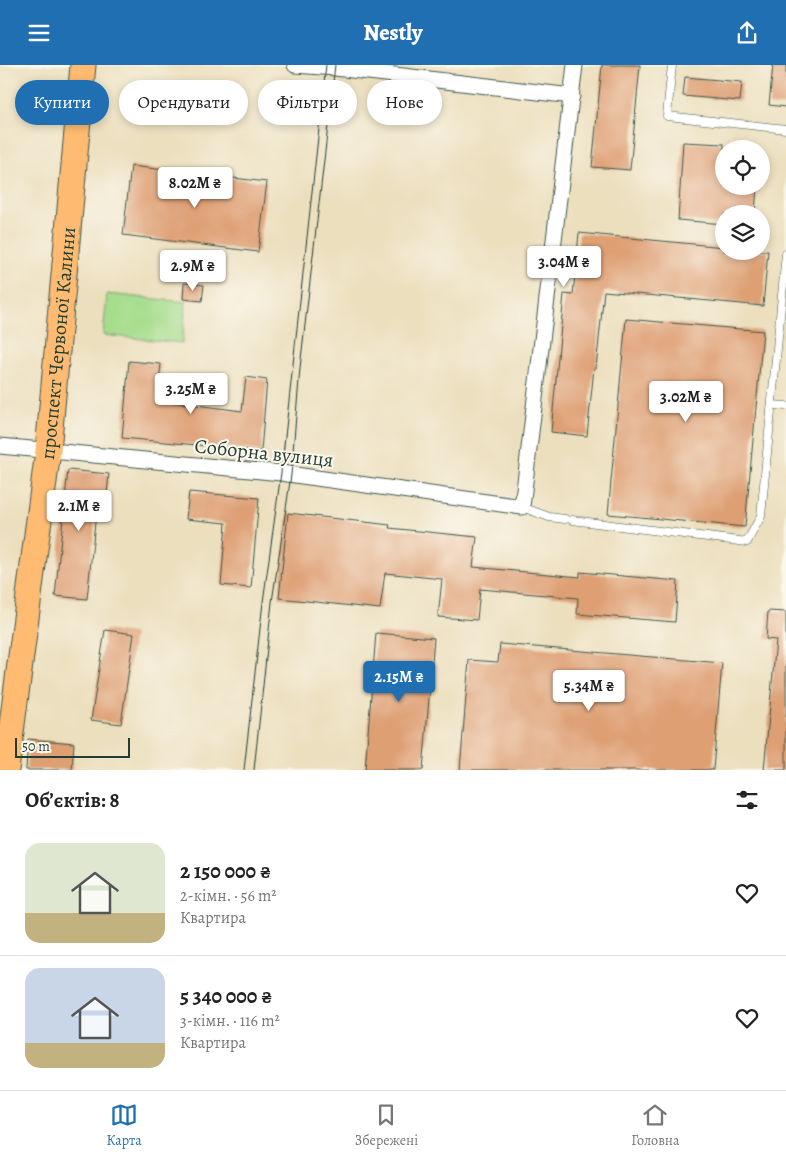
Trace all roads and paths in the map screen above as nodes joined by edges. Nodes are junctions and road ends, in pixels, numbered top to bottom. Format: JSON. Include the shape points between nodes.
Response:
{"nodes":[{"id":1,"x":83,"y":65,"type":"edge"},
{"id":2,"x":295,"y":65,"type":"edge"},
{"id":3,"x":575,"y":65,"type":"edge"},
{"id":4,"x":672,"y":65,"type":"edge"},
{"id":5,"x":572,"y":96,"type":"junction"},
{"id":6,"x":786,"y":129,"type":"edge"},
{"id":7,"x":786,"y":254,"type":"edge"},
{"id":8,"x":772,"y":405,"type":"junction"},
{"id":9,"x":786,"y":406,"type":"edge"},
{"id":10,"x":0,"y":446,"type":"edge"},
{"id":11,"x":48,"y":451,"type":"junction"},
{"id":12,"x":522,"y":507,"type":"junction"},
{"id":13,"x":6,"y":770,"type":"edge"}],
"edges":[{"from":1,"to":11,"type":"main road","name":"проспект Червоної Калини"},
{"from":2,"to":5,"type":"street"},
{"from":3,"to":5,"type":"street"},
{"from":4,"to":6,"type":"lane","via":[[667,116]]},
{"from":5,"to":12,"type":"street"},
{"from":7,"to":8,"type":"lane"},
{"from":8,"to":9,"type":"lane"},
{"from":8,"to":12,"type":"lane","via":[[761,516],[746,542],[549,517]]},
{"from":10,"to":11,"type":"street","name":"Соборна вулиця"},
{"from":11,"to":12,"type":"street","name":"Соборна вулиця","via":[[281,473]]},
{"from":11,"to":13,"type":"main road","name":"проспект Червоної Калини"}]}
